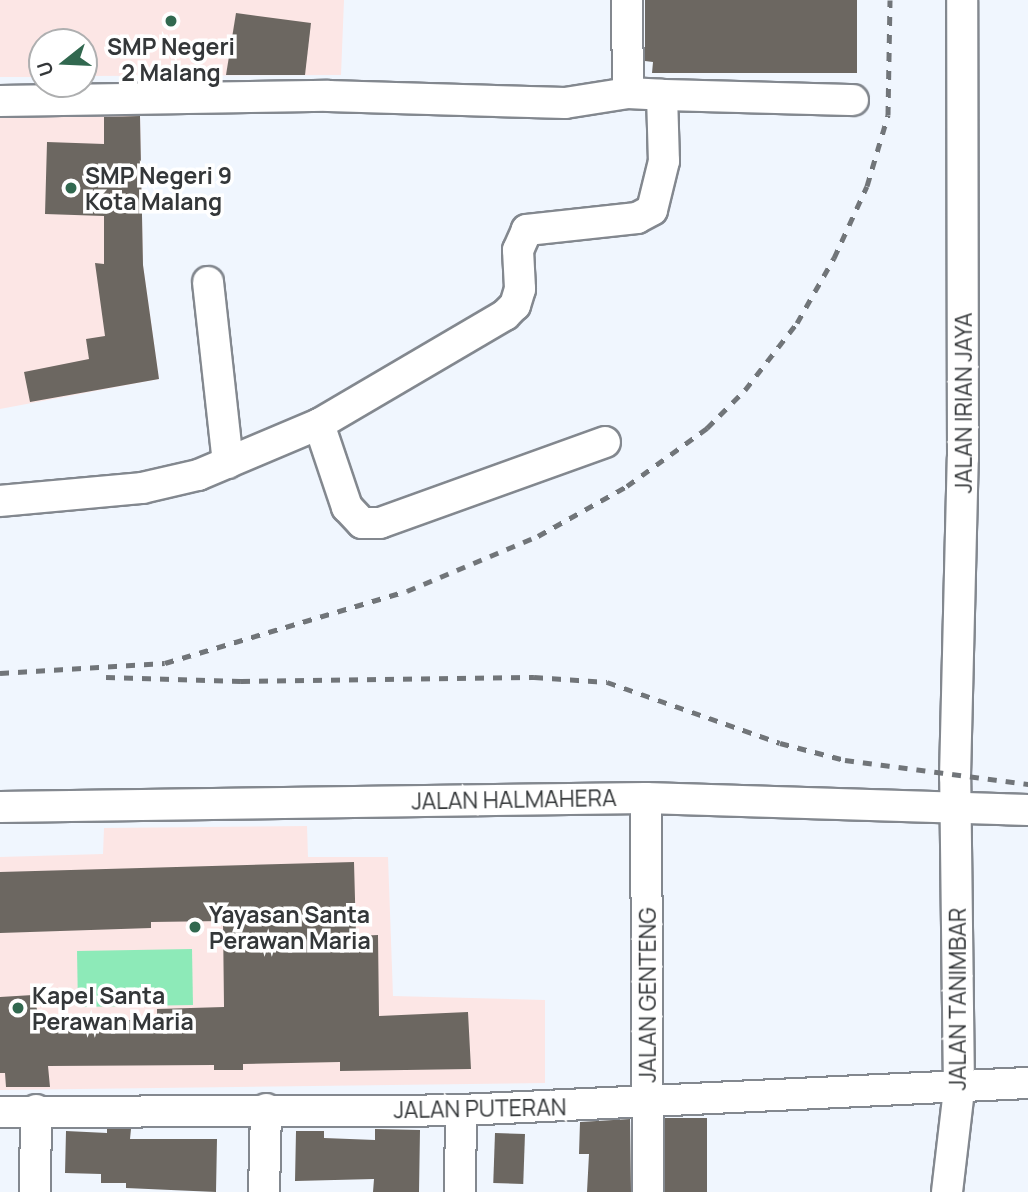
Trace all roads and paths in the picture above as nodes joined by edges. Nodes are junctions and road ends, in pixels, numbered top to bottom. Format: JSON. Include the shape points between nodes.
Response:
{"nodes":[{"id":1,"x":627,"y":0,"type":"edge"},
{"id":2,"x":962,"y":0,"type":"edge"},
{"id":3,"x":628,"y":93,"type":"junction"},
{"id":4,"x":662,"y":94,"type":"junction"},
{"id":5,"x":853,"y":100,"type":"dead end"},
{"id":6,"x":0,"y":101,"type":"edge"},
{"id":7,"x":208,"y":282,"type":"dead end"},
{"id":8,"x":319,"y":424,"type":"junction"},
{"id":9,"x":605,"y":442,"type":"dead end"},
{"id":10,"x":228,"y":463,"type":"junction"},
{"id":11,"x":0,"y":501,"type":"edge"},
{"id":12,"x":646,"y":798,"type":"junction"},
{"id":13,"x":956,"y":806,"type":"junction"},
{"id":14,"x":0,"y":807,"type":"edge"},
{"id":15,"x":1028,"y":810,"type":"edge"},
{"id":16,"x":1028,"y":1083,"type":"edge"},
{"id":17,"x":959,"y":1090,"type":"junction"},
{"id":18,"x":648,"y":1103,"type":"junction"},
{"id":19,"x":266,"y":1109,"type":"junction"},
{"id":20,"x":36,"y":1110,"type":"junction"},
{"id":21,"x":461,"y":1110,"type":"junction"},
{"id":22,"x":0,"y":1112,"type":"edge"},
{"id":23,"x":35,"y":1192,"type":"edge"},
{"id":24,"x":264,"y":1192,"type":"edge"},
{"id":25,"x":460,"y":1192,"type":"edge"},
{"id":26,"x":648,"y":1192,"type":"edge"},
{"id":27,"x":947,"y":1192,"type":"edge"}],
"edges":[{"from":1,"to":3,"type":"street"},
{"from":2,"to":13,"type":"street","name":"JALAN IRIAN JAYA","via":[[964,458]]},
{"from":3,"to":4,"type":"street"},
{"from":3,"to":6,"type":"street","via":[[565,103],[328,96]]},
{"from":4,"to":5,"type":"street"},
{"from":4,"to":8,"type":"street","via":[[664,161],[652,210],[637,218],[527,230],[518,250],[520,289],[515,305]]},
{"from":7,"to":10,"type":"street"},
{"from":8,"to":9,"type":"street","via":[[346,507],[362,523],[380,523]]},
{"from":8,"to":10,"type":"street"},
{"from":10,"to":11,"type":"street","via":[[142,488]]},
{"from":12,"to":13,"type":"street","name":"JALAN HALMAHERA"},
{"from":12,"to":14,"type":"street","name":"JALAN HALMAHERA"},
{"from":12,"to":18,"type":"street","name":"JALAN GENTENG"},
{"from":13,"to":15,"type":"street","name":"JALAN HALMAHERA"},
{"from":13,"to":17,"type":"street","name":"JALAN TANIMBAR"},
{"from":16,"to":17,"type":"street","name":"JALAN PUTERAN"},
{"from":17,"to":18,"type":"street","name":"JALAN PUTERAN"},
{"from":17,"to":27,"type":"street","name":"JALAN TANIMBAR"},
{"from":18,"to":21,"type":"street","name":"JALAN PUTERAN"},
{"from":18,"to":26,"type":"street","name":"JALAN GENTENG"},
{"from":19,"to":20,"type":"street","name":"JALAN PUTERAN"},
{"from":19,"to":21,"type":"street","name":"JALAN PUTERAN"},
{"from":19,"to":24,"type":"street"},
{"from":20,"to":22,"type":"street","name":"JALAN PUTERAN"},
{"from":20,"to":23,"type":"street"},
{"from":21,"to":25,"type":"street"}]}
